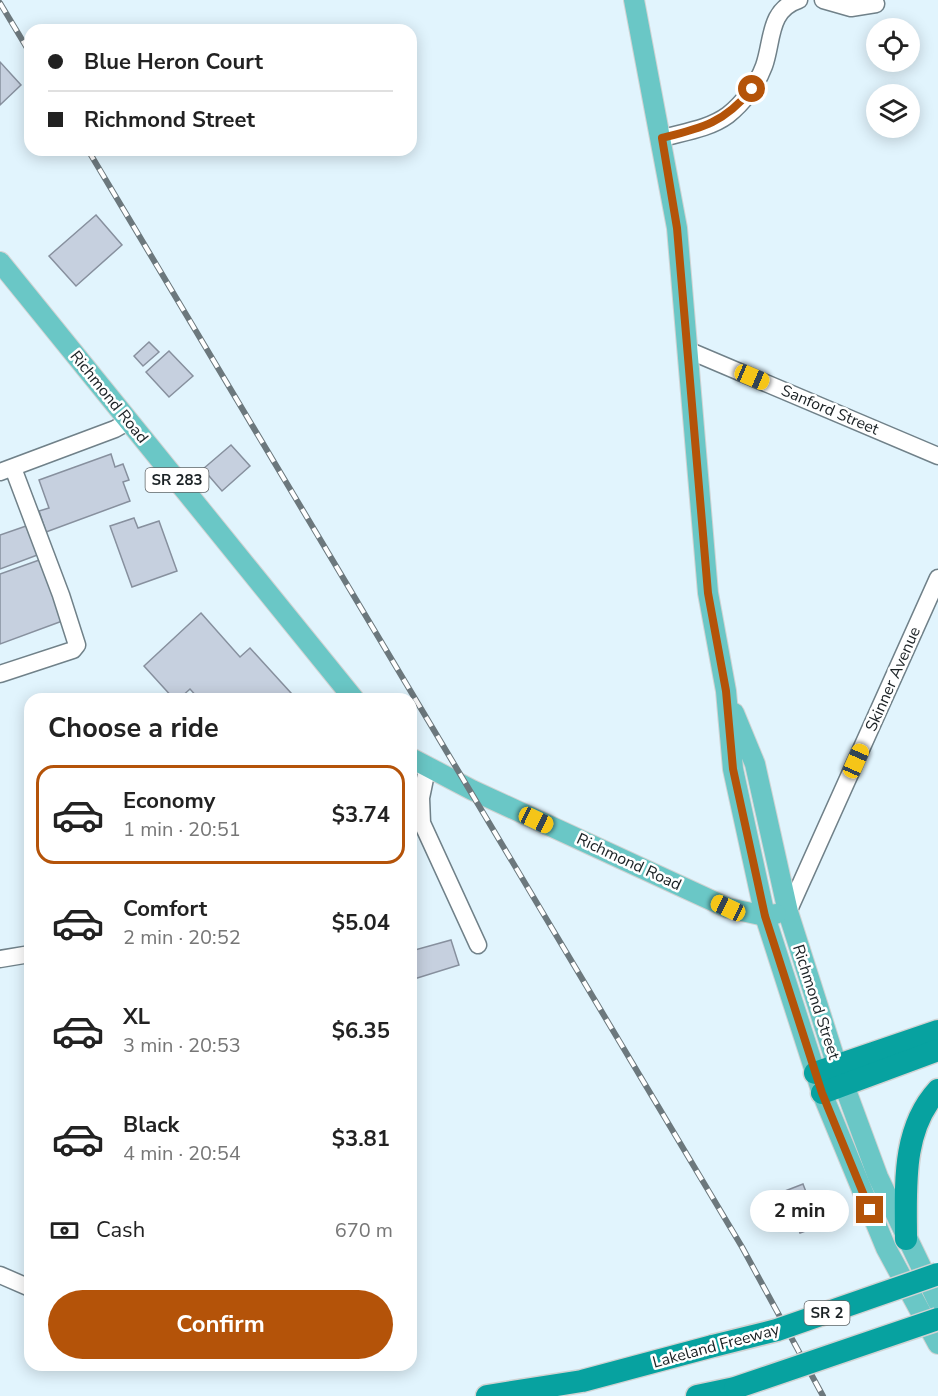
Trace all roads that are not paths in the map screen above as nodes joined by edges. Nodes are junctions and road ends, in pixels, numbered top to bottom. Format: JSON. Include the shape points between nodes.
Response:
{"nodes":[{"id":1,"x":634,"y":0,"type":"edge"},
{"id":2,"x":799,"y":0,"type":"edge"},
{"id":3,"x":823,"y":0,"type":"edge"},
{"id":4,"x":876,"y":3,"type":"dead end"},
{"id":5,"x":662,"y":138,"type":"junction"},
{"id":6,"x":0,"y":262,"type":"edge"},
{"id":7,"x":690,"y":351,"type":"junction"},
{"id":8,"x":129,"y":421,"type":"junction"},
{"id":9,"x":938,"y":456,"type":"edge"},
{"id":10,"x":7,"y":470,"type":"edge"},
{"id":11,"x":938,"y":578,"type":"edge"},
{"id":12,"x":0,"y":674,"type":"edge"},
{"id":13,"x":726,"y":691,"type":"junction"},
{"id":14,"x":349,"y":693,"type":"edge"},
{"id":15,"x":419,"y":763,"type":"edge"},
{"id":16,"x":788,"y":912,"type":"junction"},
{"id":17,"x":765,"y":916,"type":"junction"},
{"id":18,"x":478,"y":945,"type":"dead end"},
{"id":19,"x":24,"y":955,"type":"edge"},
{"id":20,"x":0,"y":959,"type":"edge"},
{"id":21,"x":938,"y":1031,"type":"edge"},
{"id":22,"x":938,"y":1050,"type":"edge"},
{"id":23,"x":830,"y":1079,"type":"junction"},
{"id":24,"x":938,"y":1090,"type":"edge"},
{"id":25,"x":906,"y":1239,"type":"junction"},
{"id":26,"x":938,"y":1274,"type":"edge"},
{"id":27,"x":0,"y":1275,"type":"edge"},
{"id":28,"x":24,"y":1285,"type":"edge"},
{"id":29,"x":938,"y":1302,"type":"edge"},
{"id":30,"x":938,"y":1319,"type":"edge"},
{"id":31,"x":938,"y":1344,"type":"edge"},
{"id":32,"x":488,"y":1396,"type":"edge"},
{"id":33,"x":697,"y":1396,"type":"edge"}],
"edges":[{"from":1,"to":5,"type":"main road","name":"Richmond Street"},
{"from":2,"to":5,"type":"street","via":[[785,7],[775,19],[763,68],[752,89],[734,109],[709,125]]},
{"from":3,"to":4,"type":"street","via":[[851,8]]},
{"from":5,"to":7,"type":"main road","name":"Richmond Street","via":[[677,228]]},
{"from":6,"to":8,"type":"main road","name":"Richmond Road","number":"SR 283"},
{"from":7,"to":9,"type":"street","name":"Sanford Street"},
{"from":7,"to":13,"type":"main road","name":"Richmond Street","via":[[708,593]]},
{"from":8,"to":10,"type":"street"},
{"from":8,"to":14,"type":"main road","name":"Richmond Road","number":"SR 283"},
{"from":10,"to":12,"type":"street","via":[[65,606],[77,645],[73,650]]},
{"from":11,"to":16,"type":"street","name":"Skinner Avenue"},
{"from":13,"to":16,"type":"main road","name":"Richmond Street","via":[[755,764]]},
{"from":13,"to":17,"type":"main road","name":"Richmond Street","via":[[733,769]]},
{"from":15,"to":17,"type":"main road","name":"Richmond Road","via":[[728,908]]},
{"from":15,"to":18,"type":"street","via":[[422,823]]},
{"from":16,"to":17,"type":"main road","name":"Richmond Road"},
{"from":16,"to":23,"type":"main road","name":"Richmond Street"},
{"from":17,"to":23,"type":"main road","name":"Richmond Street"},
{"from":19,"to":20,"type":"street"},
{"from":21,"to":23,"type":"highway"},
{"from":22,"to":23,"type":"highway"},
{"from":23,"to":25,"type":"main road","name":"Richmond Street"},
{"from":23,"to":31,"type":"main road","name":"Richmond Street","via":[[886,1248]]},
{"from":24,"to":25,"type":"highway","via":[[922,1112],[906,1167]]},
{"from":25,"to":29,"type":"main road","name":"Richmond Street"},
{"from":26,"to":32,"type":"highway","name":"Lakeland Freeway","number":"SR 2","bridge":true,"via":[[777,1330],[582,1381]]},
{"from":27,"to":28,"type":"street"},
{"from":30,"to":33,"type":"highway","number":"SR 2","bridge":true,"via":[[735,1388]]}]}
